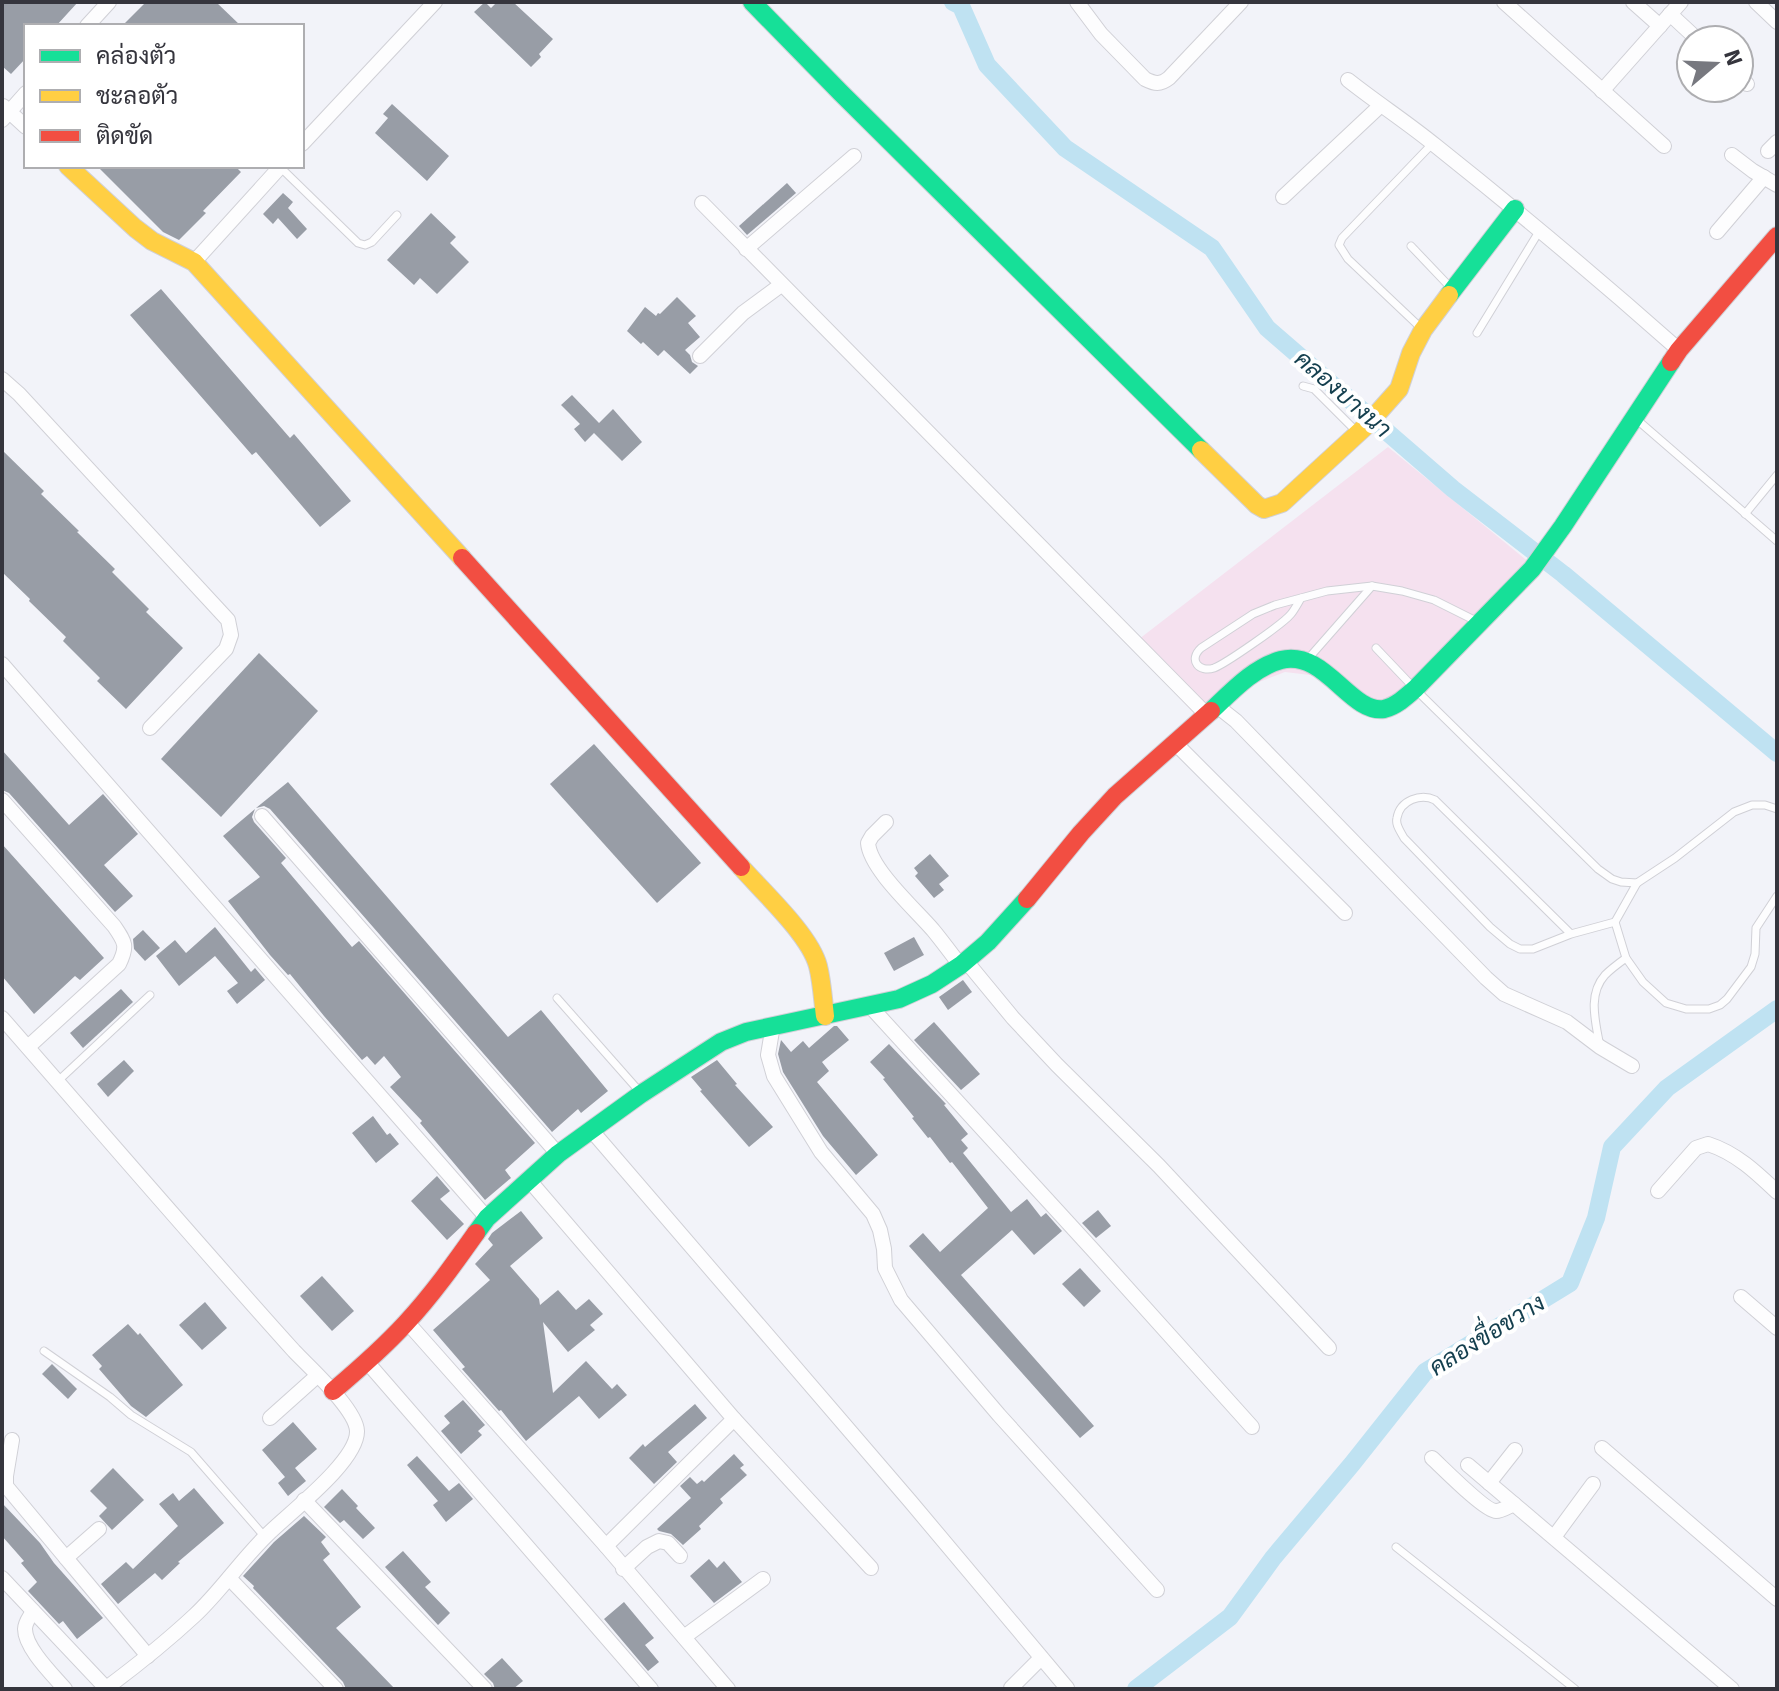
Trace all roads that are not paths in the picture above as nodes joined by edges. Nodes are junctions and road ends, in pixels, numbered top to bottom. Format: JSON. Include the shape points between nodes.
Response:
{"nodes":[{"id":1,"x":109,"y":2,"type":"edge"},
{"id":2,"x":435,"y":2,"type":"edge"},
{"id":3,"x":752,"y":2,"type":"edge"},
{"id":4,"x":1077,"y":2,"type":"edge"},
{"id":5,"x":1504,"y":2,"type":"edge"},
{"id":6,"x":1633,"y":2,"type":"edge"},
{"id":7,"x":1681,"y":2,"type":"edge"},
{"id":8,"x":1756,"y":2,"type":"edge"},
{"id":9,"x":1239,"y":3,"type":"edge"},
{"id":10,"x":1665,"y":20,"type":"junction"},
{"id":11,"x":1777,"y":22,"type":"edge"},
{"id":12,"x":89,"y":24,"type":"edge"},
{"id":13,"x":1675,"y":26,"type":"edge"},
{"id":14,"x":1348,"y":80,"type":"dead end"},
{"id":15,"x":1602,"y":91,"type":"junction"},
{"id":16,"x":24,"y":95,"type":"edge"},
{"id":17,"x":1380,"y":106,"type":"junction"},
{"id":18,"x":4,"y":112,"type":"edge"},
{"id":19,"x":24,"y":126,"type":"edge"},
{"id":20,"x":304,"y":142,"type":"edge"},
{"id":21,"x":1433,"y":143,"type":"junction"},
{"id":22,"x":1664,"y":146,"type":"dead end"},
{"id":23,"x":1732,"y":155,"type":"dead end"},
{"id":24,"x":854,"y":156,"type":"dead end"},
{"id":25,"x":70,"y":168,"type":"edge"},
{"id":26,"x":279,"y":168,"type":"edge"},
{"id":27,"x":283,"y":168,"type":"edge"},
{"id":28,"x":1771,"y":181,"type":"edge"},
{"id":29,"x":1283,"y":197,"type":"dead end"},
{"id":30,"x":702,"y":203,"type":"dead end"},
{"id":31,"x":1515,"y":209,"type":"junction"},
{"id":32,"x":397,"y":215,"type":"dead end"},
{"id":33,"x":1540,"y":230,"type":"junction"},
{"id":34,"x":1717,"y":232,"type":"dead end"},
{"id":35,"x":1777,"y":236,"type":"edge"},
{"id":36,"x":1411,"y":246,"type":"dead end"},
{"id":37,"x":746,"y":249,"type":"junction"},
{"id":38,"x":194,"y":262,"type":"junction"},
{"id":39,"x":781,"y":285,"type":"junction"},
{"id":40,"x":1454,"y":290,"type":"junction"},
{"id":41,"x":1423,"y":330,"type":"junction"},
{"id":42,"x":1477,"y":333,"type":"dead end"},
{"id":43,"x":1679,"y":350,"type":"junction"},
{"id":44,"x":700,"y":356,"type":"dead end"},
{"id":45,"x":2,"y":379,"type":"edge"},
{"id":46,"x":1303,"y":386,"type":"dead end"},
{"id":47,"x":1633,"y":417,"type":"junction"},
{"id":48,"x":1363,"y":429,"type":"junction"},
{"id":49,"x":1777,"y":475,"type":"edge"},
{"id":50,"x":1745,"y":514,"type":"junction"},
{"id":51,"x":1777,"y":541,"type":"edge"},
{"id":52,"x":1372,"y":586,"type":"junction"},
{"id":53,"x":1301,"y":598,"type":"junction"},
{"id":54,"x":1480,"y":623,"type":"junction"},
{"id":55,"x":1376,"y":648,"type":"dead end"},
{"id":56,"x":1306,"y":661,"type":"junction"},
{"id":57,"x":2,"y":664,"type":"edge"},
{"id":58,"x":1415,"y":689,"type":"junction"},
{"id":59,"x":1212,"y":710,"type":"junction"},
{"id":60,"x":150,"y":728,"type":"dead end"},
{"id":61,"x":1176,"y":744,"type":"junction"},
{"id":62,"x":2,"y":800,"type":"edge"},
{"id":63,"x":1777,"y":809,"type":"edge"},
{"id":64,"x":262,"y":816,"type":"dead end"},
{"id":65,"x":886,"y":822,"type":"dead end"},
{"id":66,"x":1637,"y":883,"type":"junction"},
{"id":67,"x":1777,"y":896,"type":"edge"},
{"id":68,"x":1345,"y":913,"type":"dead end"},
{"id":69,"x":1615,"y":922,"type":"junction"},
{"id":70,"x":1571,"y":934,"type":"junction"},
{"id":71,"x":1626,"y":958,"type":"junction"},
{"id":72,"x":963,"y":963,"type":"junction"},
{"id":73,"x":150,"y":995,"type":"dead end"},
{"id":74,"x":557,"y":998,"type":"dead end"},
{"id":75,"x":869,"y":1005,"type":"junction"},
{"id":76,"x":825,"y":1016,"type":"junction"},
{"id":77,"x":2,"y":1018,"type":"edge"},
{"id":78,"x":773,"y":1025,"type":"junction"},
{"id":79,"x":28,"y":1047,"type":"junction"},
{"id":80,"x":1600,"y":1047,"type":"junction"},
{"id":81,"x":1632,"y":1066,"type":"dead end"},
{"id":82,"x":58,"y":1081,"type":"junction"},
{"id":83,"x":641,"y":1094,"type":"junction"},
{"id":84,"x":592,"y":1131,"type":"junction"},
{"id":85,"x":558,"y":1154,"type":"junction"},
{"id":86,"x":529,"y":1180,"type":"junction"},
{"id":87,"x":1658,"y":1191,"type":"dead end"},
{"id":88,"x":1777,"y":1192,"type":"edge"},
{"id":89,"x":487,"y":1218,"type":"junction"},
{"id":90,"x":1741,"y":1297,"type":"dead end"},
{"id":91,"x":407,"y":1322,"type":"junction"},
{"id":92,"x":1777,"y":1328,"type":"edge"},
{"id":93,"x":1329,"y":1348,"type":"dead end"},
{"id":94,"x":44,"y":1351,"type":"dead end"},
{"id":95,"x":367,"y":1362,"type":"junction"},
{"id":96,"x":317,"y":1376,"type":"junction"},
{"id":97,"x":333,"y":1391,"type":"junction"},
{"id":98,"x":270,"y":1418,"type":"dead end"},
{"id":99,"x":734,"y":1419,"type":"junction"},
{"id":100,"x":1252,"y":1427,"type":"dead end"},
{"id":101,"x":12,"y":1440,"type":"dead end"},
{"id":102,"x":1602,"y":1448,"type":"dead end"},
{"id":103,"x":1515,"y":1450,"type":"dead end"},
{"id":104,"x":1432,"y":1458,"type":"dead end"},
{"id":105,"x":1468,"y":1465,"type":"dead end"},
{"id":106,"x":1489,"y":1483,"type":"junction"},
{"id":107,"x":1593,"y":1484,"type":"dead end"},
{"id":108,"x":304,"y":1500,"type":"junction"},
{"id":109,"x":1514,"y":1504,"type":"junction"},
{"id":110,"x":99,"y":1529,"type":"dead end"},
{"id":111,"x":265,"y":1537,"type":"junction"},
{"id":112,"x":1554,"y":1537,"type":"junction"},
{"id":113,"x":606,"y":1546,"type":"junction"},
{"id":114,"x":1396,"y":1547,"type":"dead end"},
{"id":115,"x":680,"y":1556,"type":"dead end"},
{"id":116,"x":66,"y":1558,"type":"junction"},
{"id":117,"x":871,"y":1568,"type":"dead end"},
{"id":118,"x":623,"y":1569,"type":"junction"},
{"id":119,"x":2,"y":1578,"type":"edge"},
{"id":120,"x":229,"y":1578,"type":"junction"},
{"id":121,"x":763,"y":1579,"type":"dead end"},
{"id":122,"x":1157,"y":1590,"type":"dead end"},
{"id":123,"x":1777,"y":1599,"type":"edge"},
{"id":124,"x":33,"y":1611,"type":"junction"},
{"id":125,"x":684,"y":1637,"type":"junction"},
{"id":126,"x":148,"y":1656,"type":"junction"},
{"id":127,"x":1041,"y":1658,"type":"junction"},
{"id":128,"x":1011,"y":1688,"type":"edge"},
{"id":129,"x":1067,"y":1688,"type":"edge"},
{"id":130,"x":65,"y":1689,"type":"edge"},
{"id":131,"x":106,"y":1689,"type":"edge"},
{"id":132,"x":336,"y":1689,"type":"edge"},
{"id":133,"x":485,"y":1689,"type":"edge"},
{"id":134,"x":651,"y":1689,"type":"edge"},
{"id":135,"x":728,"y":1689,"type":"edge"},
{"id":136,"x":1575,"y":1689,"type":"edge"},
{"id":137,"x":1732,"y":1689,"type":"edge"}],
"edges":[{"from":1,"to":12,"type":"street"},
{"from":2,"to":20,"type":"street"},
{"from":3,"to":48,"type":"street","via":[[1257,505],[1264,509],[1282,503]]},
{"from":4,"to":9,"type":"street","via":[[1145,79],[1159,84]]},
{"from":5,"to":15,"type":"street"},
{"from":6,"to":10,"type":"street"},
{"from":7,"to":10,"type":"street"},
{"from":8,"to":11,"type":"street"},
{"from":10,"to":13,"type":"street"},
{"from":10,"to":15,"type":"street"},
{"from":14,"to":17,"type":"street"},
{"from":15,"to":22,"type":"street"},
{"from":16,"to":18,"type":"street"},
{"from":17,"to":21,"type":"street"},
{"from":17,"to":29,"type":"street"},
{"from":18,"to":19,"type":"street"},
{"from":21,"to":31,"type":"street"},
{"from":21,"to":41,"type":"lane","via":[[1339,245]]},
{"from":23,"to":28,"type":"street"},
{"from":24,"to":37,"type":"street"},
{"from":25,"to":38,"type":"street","via":[[152,241]]},
{"from":26,"to":38,"type":"street"},
{"from":27,"to":32,"type":"lane","via":[[358,243],[372,242]]},
{"from":28,"to":34,"type":"street"},
{"from":30,"to":37,"type":"street"},
{"from":31,"to":33,"type":"street"},
{"from":31,"to":40,"type":"street"},
{"from":33,"to":42,"type":"lane"},
{"from":33,"to":43,"type":"street"},
{"from":35,"to":43,"type":"street"},
{"from":36,"to":40,"type":"lane"},
{"from":37,"to":39,"type":"street"},
{"from":38,"to":76,"type":"street","via":[[789,920],[818,964]]},
{"from":39,"to":44,"type":"street"},
{"from":39,"to":59,"type":"street"},
{"from":40,"to":41,"type":"street"},
{"from":41,"to":48,"type":"street","via":[[1399,389]]},
{"from":43,"to":47,"type":"street"},
{"from":45,"to":60,"type":"street","via":[[228,620],[231,635],[226,649]]},
{"from":46,"to":48,"type":"lane"},
{"from":47,"to":50,"type":"lane"},
{"from":47,"to":54,"type":"street","via":[[1532,569]]},
{"from":49,"to":50,"type":"lane"},
{"from":50,"to":51,"type":"lane"},
{"from":52,"to":53,"type":"lane"},
{"from":52,"to":54,"type":"lane","via":[[1434,600]]},
{"from":52,"to":56,"type":"lane"},
{"from":53,"to":53,"type":"lane","via":[[1290,615],[1221,665],[1209,669],[1196,663],[1201,648],[1253,614]]},
{"from":54,"to":58,"type":"street"},
{"from":55,"to":58,"type":"lane"},
{"from":56,"to":58,"type":"street","via":[[1372,708],[1389,707]]},
{"from":56,"to":59,"type":"street","via":[[1270,664]]},
{"from":57,"to":89,"type":"street"},
{"from":58,"to":66,"type":"lane","via":[[1598,869],[1612,879]]},
{"from":59,"to":61,"type":"street"},
{"from":59,"to":80,"type":"street","via":[[1236,721],[1504,994],[1567,1022]]},
{"from":61,"to":68,"type":"street"},
{"from":61,"to":72,"type":"street","via":[[1104,808],[1010,921]]},
{"from":62,"to":79,"type":"street","via":[[114,926],[125,951],[119,964]]},
{"from":63,"to":66,"type":"lane","via":[[1752,805],[1734,812]]},
{"from":64,"to":85,"type":"street"},
{"from":65,"to":72,"type":"street","via":[[868,843],[871,857]]},
{"from":66,"to":69,"type":"lane"},
{"from":67,"to":71,"type":"lane","via":[[1756,928],[1751,967],[1720,1005],[1699,1010],[1666,1003]]},
{"from":69,"to":70,"type":"lane"},
{"from":69,"to":71,"type":"lane"},
{"from":70,"to":70,"type":"lane","via":[[1435,800],[1416,797],[1403,807],[1396,819],[1404,838],[1510,944],[1533,949]]},
{"from":71,"to":80,"type":"lane","via":[[1596,989]]},
{"from":72,"to":75,"type":"street","via":[[918,992]]},
{"from":72,"to":93,"type":"street"},
{"from":73,"to":82,"type":"lane"},
{"from":74,"to":83,"type":"lane"},
{"from":75,"to":76,"type":"street"},
{"from":75,"to":100,"type":"street"},
{"from":76,"to":78,"type":"street"},
{"from":77,"to":79,"type":"street"},
{"from":78,"to":83,"type":"street","via":[[721,1042]]},
{"from":78,"to":122,"type":"street","via":[[768,1055],[774,1076],[821,1152],[873,1214],[885,1268],[901,1300]]},
{"from":79,"to":82,"type":"street"},
{"from":80,"to":81,"type":"street"},
{"from":82,"to":96,"type":"street"},
{"from":83,"to":84,"type":"street"},
{"from":84,"to":85,"type":"street"},
{"from":84,"to":127,"type":"street"},
{"from":85,"to":86,"type":"street"},
{"from":86,"to":89,"type":"street"},
{"from":86,"to":99,"type":"street"},
{"from":87,"to":88,"type":"street","via":[[1696,1148],[1708,1144],[1735,1156]]},
{"from":89,"to":91,"type":"street"},
{"from":90,"to":92,"type":"street"},
{"from":91,"to":95,"type":"street"},
{"from":91,"to":113,"type":"street"},
{"from":94,"to":111,"type":"lane","via":[[191,1452]]},
{"from":95,"to":97,"type":"street"},
{"from":95,"to":134,"type":"street"},
{"from":96,"to":97,"type":"street"},
{"from":96,"to":98,"type":"street"},
{"from":97,"to":108,"type":"street","via":[[350,1413],[357,1430],[355,1443],[345,1461]]},
{"from":99,"to":113,"type":"street"},
{"from":99,"to":117,"type":"street"},
{"from":101,"to":116,"type":"street","via":[[6,1486]]},
{"from":102,"to":123,"type":"street"},
{"from":103,"to":106,"type":"street"},
{"from":104,"to":109,"type":"street","via":[[1493,1511]]},
{"from":105,"to":106,"type":"street"},
{"from":106,"to":109,"type":"street"},
{"from":107,"to":112,"type":"street"},
{"from":108,"to":111,"type":"street"},
{"from":108,"to":133,"type":"street"},
{"from":109,"to":112,"type":"street"},
{"from":110,"to":116,"type":"street"},
{"from":111,"to":120,"type":"street"},
{"from":112,"to":137,"type":"street"},
{"from":113,"to":118,"type":"street"},
{"from":114,"to":136,"type":"lane"},
{"from":115,"to":118,"type":"street","via":[[659,1541]]},
{"from":116,"to":126,"type":"street"},
{"from":118,"to":125,"type":"street"},
{"from":119,"to":124,"type":"street"},
{"from":120,"to":126,"type":"street"},
{"from":120,"to":132,"type":"street"},
{"from":121,"to":125,"type":"street"},
{"from":124,"to":130,"type":"street","via":[[26,1622],[27,1639]]},
{"from":124,"to":131,"type":"street"},
{"from":125,"to":135,"type":"street"},
{"from":126,"to":131,"type":"street"},
{"from":127,"to":128,"type":"street"},
{"from":127,"to":129,"type":"street"}]}
